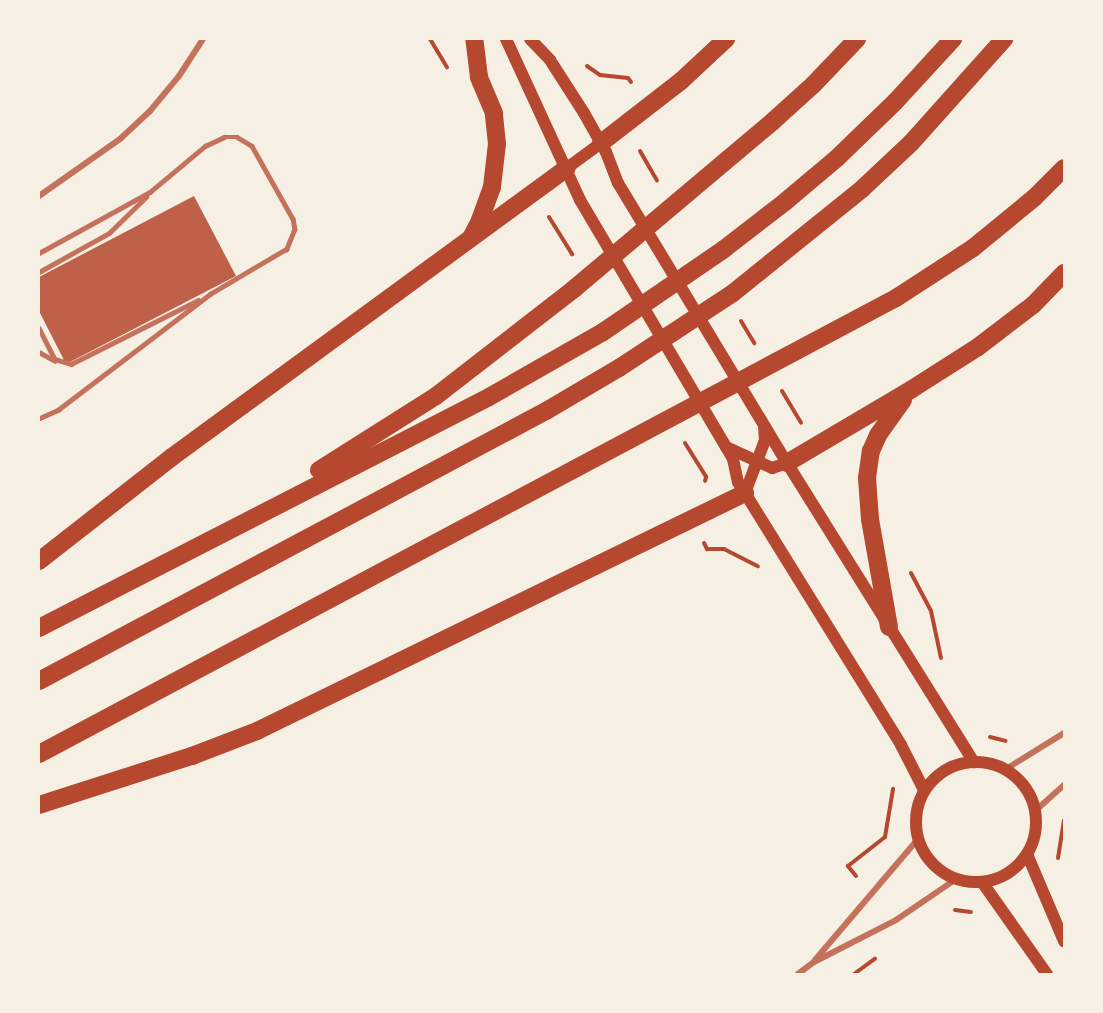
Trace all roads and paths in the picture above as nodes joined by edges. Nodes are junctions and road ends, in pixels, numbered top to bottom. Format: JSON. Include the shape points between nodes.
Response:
{"nodes":[{"id":1,"x":204,"y":39,"type":"edge"},
{"id":2,"x":474,"y":39,"type":"edge"},
{"id":3,"x":506,"y":39,"type":"edge"},
{"id":4,"x":530,"y":39,"type":"edge"},
{"id":5,"x":726,"y":39,"type":"edge"},
{"id":6,"x":857,"y":39,"type":"edge"},
{"id":7,"x":953,"y":39,"type":"edge"},
{"id":8,"x":1004,"y":39,"type":"edge"},
{"id":9,"x":601,"y":143,"type":"junction"},
{"id":10,"x":567,"y":168,"type":"junction"},
{"id":11,"x":1064,"y":168,"type":"edge"},
{"id":12,"x":150,"y":192,"type":"junction"},
{"id":13,"x":39,"y":196,"type":"edge"},
{"id":14,"x":469,"y":240,"type":"junction"},
{"id":15,"x":39,"y":253,"type":"edge"},
{"id":16,"x":39,"y":272,"type":"edge"},
{"id":17,"x":1064,"y":273,"type":"edge"},
{"id":18,"x":211,"y":294,"type":"junction"},
{"id":19,"x":39,"y":328,"type":"edge"},
{"id":20,"x":39,"y":352,"type":"edge"},
{"id":21,"x":57,"y":362,"type":"junction"},
{"id":22,"x":912,"y":389,"type":"junction"},
{"id":23,"x":39,"y":419,"type":"edge"},
{"id":24,"x":764,"y":425,"type":"junction"},
{"id":25,"x":726,"y":447,"type":"junction"},
{"id":26,"x":756,"y":462,"type":"junction"},
{"id":27,"x":697,"y":463,"type":"dead end"},
{"id":28,"x":787,"y":463,"type":"junction"},
{"id":29,"x":702,"y":487,"type":"dead end"},
{"id":30,"x":745,"y":493,"type":"junction"},
{"id":31,"x":692,"y":520,"type":"junction"},
{"id":32,"x":211,"y":537,"type":"junction"},
{"id":33,"x":39,"y":561,"type":"edge"},
{"id":34,"x":910,"y":571,"type":"dead end"},
{"id":35,"x":765,"y":572,"type":"dead end"},
{"id":36,"x":889,"y":627,"type":"junction"},
{"id":37,"x":39,"y":628,"type":"edge"},
{"id":38,"x":943,"y":665,"type":"dead end"},
{"id":39,"x":39,"y":681,"type":"edge"},
{"id":40,"x":1064,"y":733,"type":"edge"},
{"id":41,"x":984,"y":734,"type":"dead end"},
{"id":42,"x":1016,"y":741,"type":"dead end"},
{"id":43,"x":39,"y":753,"type":"edge"},
{"id":44,"x":974,"y":762,"type":"junction"},
{"id":45,"x":1006,"y":769,"type":"junction"},
{"id":46,"x":895,"y":781,"type":"dead end"},
{"id":47,"x":1064,"y":784,"type":"edge"},
{"id":48,"x":924,"y":790,"type":"junction"},
{"id":49,"x":39,"y":805,"type":"edge"},
{"id":50,"x":1035,"y":811,"type":"junction"},
{"id":51,"x":1064,"y":820,"type":"edge"},
{"id":52,"x":918,"y":840,"type":"junction"},
{"id":53,"x":1027,"y":854,"type":"junction"},
{"id":54,"x":1058,"y":866,"type":"dead end"},
{"id":55,"x":956,"y":879,"type":"junction"},
{"id":56,"x":982,"y":882,"type":"junction"},
{"id":57,"x":872,"y":894,"type":"junction"},
{"id":58,"x":952,"y":909,"type":"dead end"},
{"id":59,"x":979,"y":917,"type":"dead end"},
{"id":60,"x":1064,"y":941,"type":"edge"},
{"id":61,"x":882,"y":954,"type":"dead end"},
{"id":62,"x":814,"y":962,"type":"junction"},
{"id":63,"x":798,"y":974,"type":"edge"},
{"id":64,"x":855,"y":974,"type":"edge"},
{"id":65,"x":1047,"y":974,"type":"edge"}],
"edges":[{"from":1,"to":13,"type":"street","via":[[150,111],[120,139]]},
{"from":2,"to":14,"type":"highway","via":[[479,77],[494,113],[497,144],[489,195]]},
{"from":3,"to":10,"type":"main road"},
{"from":4,"to":9,"type":"main road","via":[[550,60]]},
{"from":5,"to":9,"type":"highway","via":[[681,81]]},
{"from":6,"to":32,"type":"highway","via":[[813,85],[683,199],[478,365],[379,434]]},
{"from":7,"to":32,"type":"highway","via":[[887,110],[786,201],[603,332],[489,397]]},
{"from":8,"to":39,"type":"highway","via":[[863,188],[733,293],[546,411]]},
{"from":9,"to":10,"type":"main road"},
{"from":9,"to":24,"type":"main road","via":[[618,183]]},
{"from":10,"to":14,"type":"highway"},
{"from":10,"to":25,"type":"main road","via":[[585,208]]},
{"from":11,"to":43,"type":"highway","via":[[973,248],[896,298]]},
{"from":12,"to":15,"type":"lane"},
{"from":12,"to":16,"type":"lane","via":[[109,233]]},
{"from":12,"to":18,"type":"lane","via":[[214,140],[237,137],[252,146],[295,229],[286,249]]},
{"from":14,"to":33,"type":"highway","via":[[172,456]]},
{"from":17,"to":22,"type":"highway","via":[[1016,320]]},
{"from":18,"to":21,"type":"lane","via":[[80,361]]},
{"from":18,"to":23,"type":"lane","via":[[59,410]]},
{"from":19,"to":21,"type":"lane"},
{"from":20,"to":21,"type":"lane"},
{"from":22,"to":28,"type":"highway"},
{"from":22,"to":36,"type":"highway","via":[[878,435],[868,464],[870,519]]},
{"from":24,"to":26,"type":"main road","via":[[766,435]]},
{"from":24,"to":28,"type":"main road"},
{"from":25,"to":26,"type":"main road"},
{"from":25,"to":30,"type":"main road"},
{"from":26,"to":28,"type":"main road","via":[[772,468]]},
{"from":26,"to":30,"type":"main road"},
{"from":27,"to":29,"type":"path","via":[[706,477]]},
{"from":28,"to":36,"type":"main road"},
{"from":30,"to":31,"type":"highway"},
{"from":30,"to":48,"type":"main road","via":[[901,745]]},
{"from":31,"to":35,"type":"path","via":[[706,549],[724,549],[740,555]]},
{"from":31,"to":49,"type":"highway","via":[[257,731]]},
{"from":32,"to":37,"type":"highway"},
{"from":34,"to":38,"type":"path","via":[[931,611]]},
{"from":36,"to":44,"type":"main road"},
{"from":40,"to":45,"type":"street"},
{"from":41,"to":42,"type":"path"},
{"from":44,"to":45,"type":"main road"},
{"from":44,"to":48,"type":"main road","via":[[945,770]]},
{"from":45,"to":50,"type":"main road","via":[[1028,791]]},
{"from":46,"to":57,"type":"path","via":[[885,837],[848,866]]},
{"from":47,"to":50,"type":"street"},
{"from":48,"to":52,"type":"main road","via":[[916,814]]},
{"from":50,"to":53,"type":"main road","via":[[1033,840]]},
{"from":51,"to":54,"type":"path"},
{"from":52,"to":55,"type":"main road","via":[[932,864]]},
{"from":52,"to":57,"type":"street"},
{"from":53,"to":56,"type":"main road","via":[[1008,873]]},
{"from":53,"to":60,"type":"main road"},
{"from":55,"to":56,"type":"main road"},
{"from":55,"to":62,"type":"street","via":[[896,920]]},
{"from":56,"to":65,"type":"main road"},
{"from":57,"to":62,"type":"street"},
{"from":58,"to":59,"type":"path"},
{"from":61,"to":64,"type":"path"},
{"from":62,"to":63,"type":"street"}]}
